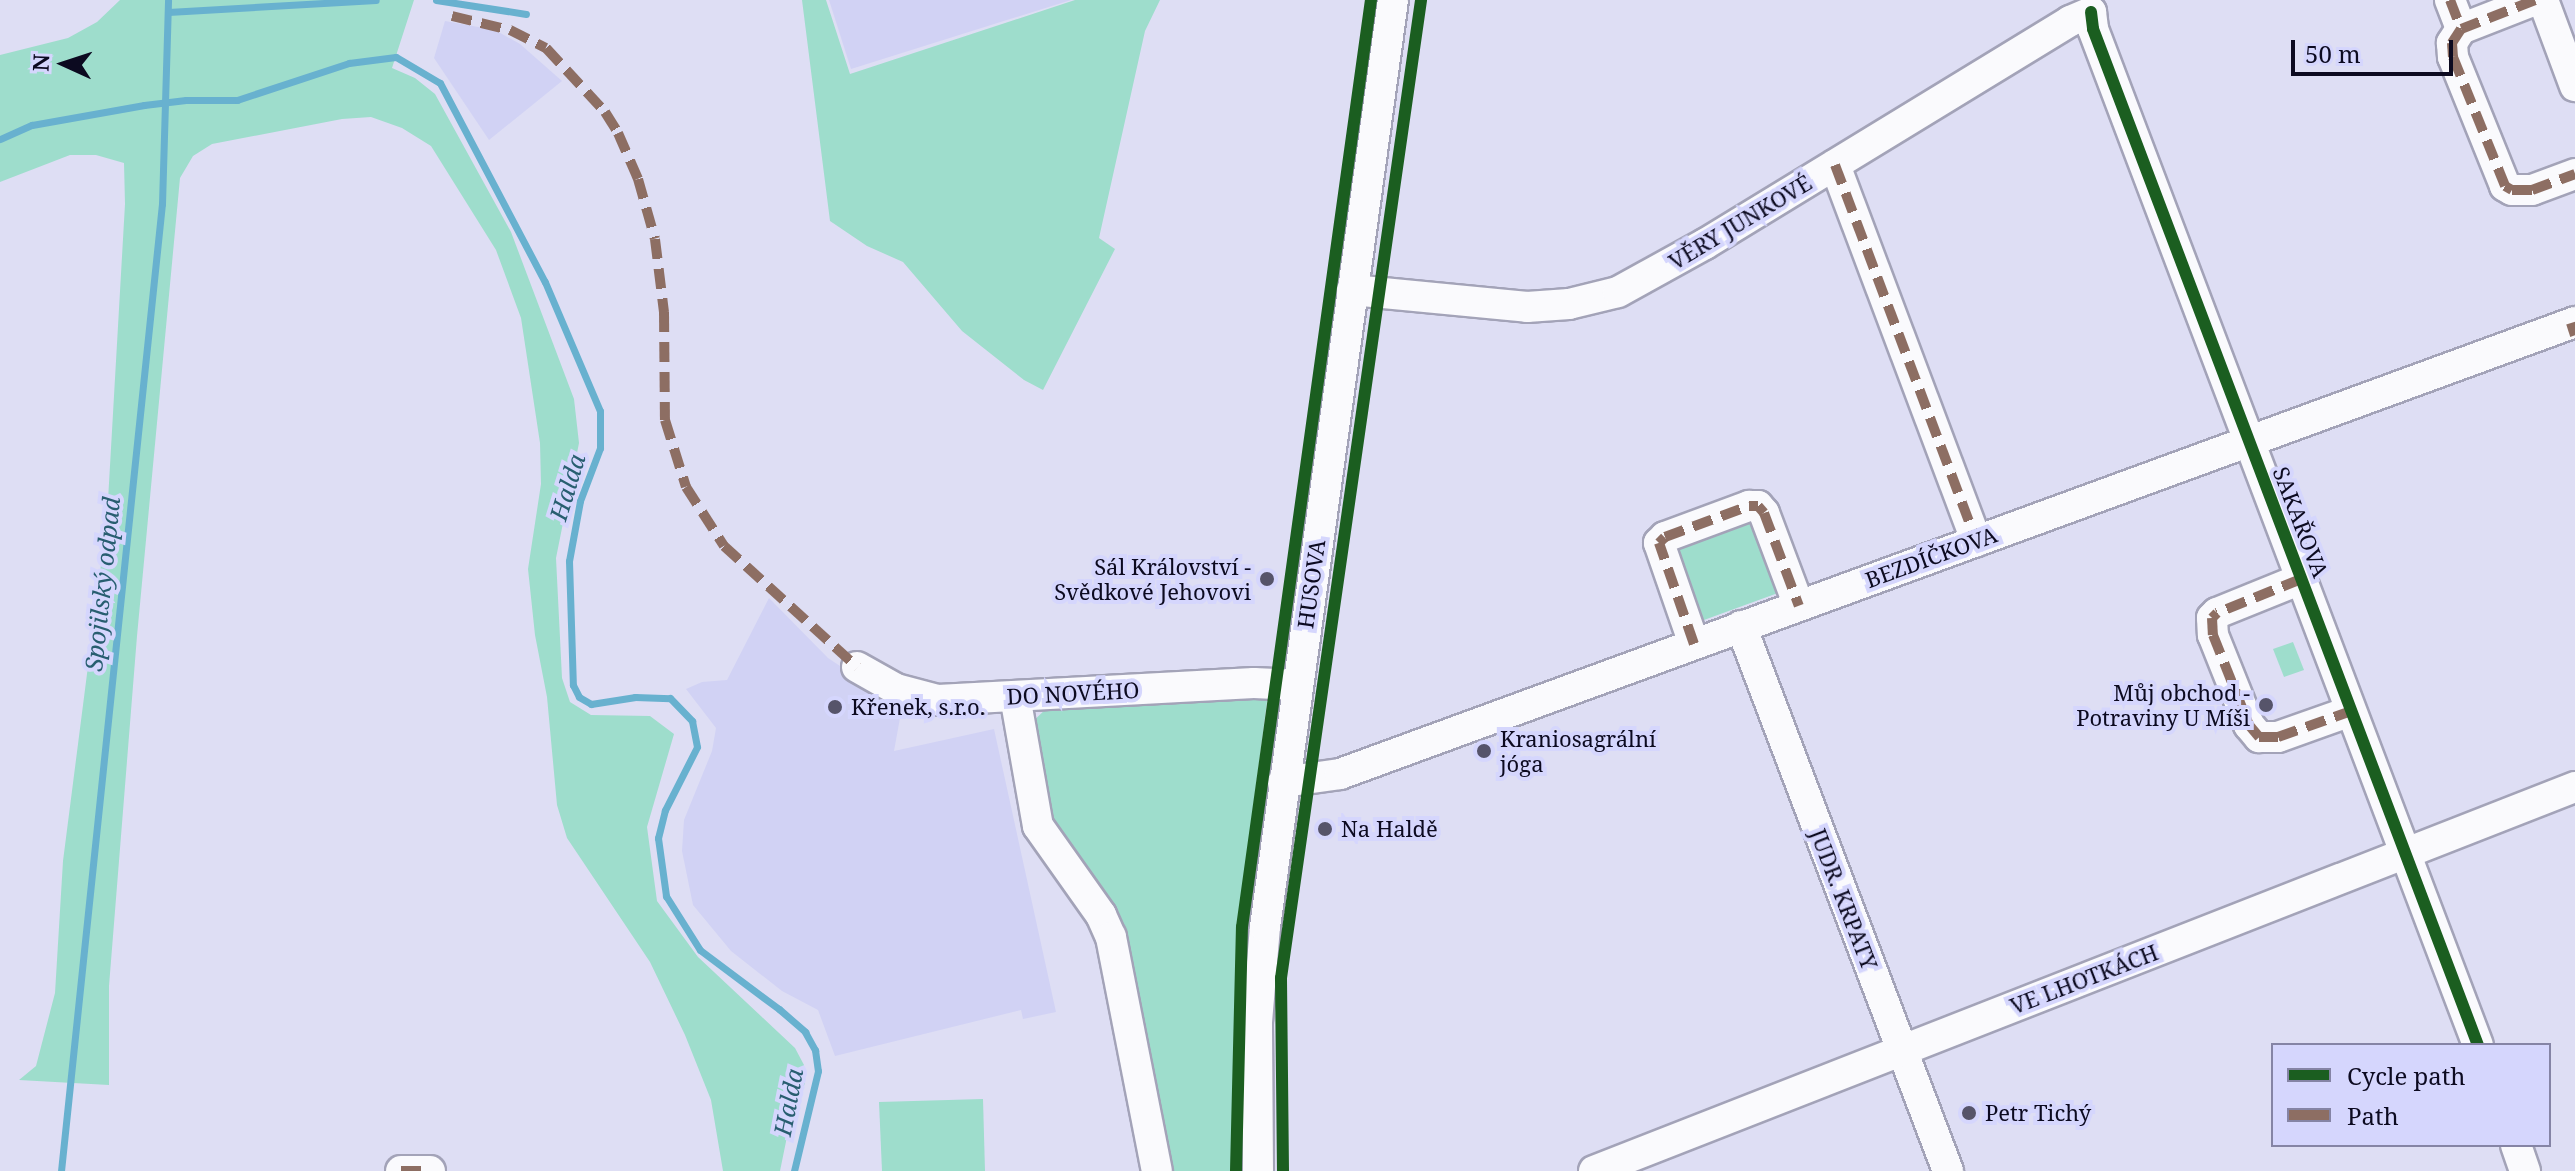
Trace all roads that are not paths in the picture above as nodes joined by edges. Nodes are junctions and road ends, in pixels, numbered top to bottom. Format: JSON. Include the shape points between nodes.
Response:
{"nodes":[{"id":1,"x":1393,"y":0,"type":"edge"},
{"id":2,"x":2450,"y":0,"type":"edge"},
{"id":3,"x":2535,"y":0,"type":"edge"},
{"id":4,"x":2543,"y":0,"type":"edge"},
{"id":5,"x":2098,"y":6,"type":"edge"},
{"id":6,"x":2461,"y":29,"type":"junction"},
{"id":7,"x":2575,"y":86,"type":"edge"},
{"id":8,"x":1835,"y":165,"type":"junction"},
{"id":9,"x":2575,"y":174,"type":"edge"},
{"id":10,"x":1352,"y":290,"type":"junction"},
{"id":11,"x":2574,"y":326,"type":"edge"},
{"id":12,"x":2249,"y":441,"type":"junction"},
{"id":13,"x":1976,"y":541,"type":"junction"},
{"id":14,"x":2301,"y":579,"type":"junction"},
{"id":15,"x":1799,"y":606,"type":"junction"},
{"id":16,"x":1741,"y":626,"type":"junction"},
{"id":17,"x":1694,"y":644,"type":"junction"},
{"id":18,"x":857,"y":667,"type":"dead end"},
{"id":19,"x":1297,"y":685,"type":"junction"},
{"id":20,"x":1015,"y":696,"type":"junction"},
{"id":21,"x":2351,"y":711,"type":"junction"},
{"id":22,"x":1283,"y":782,"type":"junction"},
{"id":23,"x":2575,"y":787,"type":"edge"},
{"id":24,"x":2405,"y":854,"type":"junction"},
{"id":25,"x":2477,"y":1043,"type":"edge"},
{"id":26,"x":1902,"y":1051,"type":"junction"},
{"id":27,"x":2517,"y":1147,"type":"edge"},
{"id":28,"x":401,"y":1171,"type":"edge"},
{"id":29,"x":430,"y":1171,"type":"edge"},
{"id":30,"x":1157,"y":1171,"type":"edge"},
{"id":31,"x":1258,"y":1171,"type":"edge"},
{"id":32,"x":1594,"y":1171,"type":"edge"},
{"id":33,"x":1948,"y":1171,"type":"edge"},
{"id":34,"x":2525,"y":1171,"type":"edge"}],
"edges":[{"from":1,"to":10,"type":"street","name":"HUSOVA"},
{"from":2,"to":6,"type":"street"},
{"from":3,"to":6,"type":"street"},
{"from":4,"to":7,"type":"street"},
{"from":5,"to":8,"type":"street","name":"VĚRY JUNKOVÉ"},
{"from":5,"to":12,"type":"street","name":"SAKAŘOVA","via":[[2093,29]]},
{"from":6,"to":9,"type":"street","via":[[2454,38],[2453,57],[2505,186],[2532,190]]},
{"from":8,"to":10,"type":"street","name":"VĚRY JUNKOVÉ","via":[[1639,282],[1599,298],[1527,307]]},
{"from":8,"to":13,"type":"street"},
{"from":10,"to":19,"type":"street","name":"HUSOVA"},
{"from":11,"to":12,"type":"street","name":"BEZDÍČKOVA"},
{"from":12,"to":13,"type":"street","name":"BEZDÍČKOVA"},
{"from":12,"to":14,"type":"street","name":"SAKAŘOVA"},
{"from":13,"to":15,"type":"street","name":"BEZDÍČKOVA"},
{"from":14,"to":21,"type":"street","name":"SAKAŘOVA"},
{"from":14,"to":21,"type":"street","via":[[2217,613],[2212,618],[2213,635],[2249,725],[2259,737],[2277,737]]},
{"from":15,"to":16,"type":"street","name":"BEZDÍČKOVA"},
{"from":15,"to":17,"type":"street","via":[[1762,509],[1749,506],[1665,537],[1659,547]]},
{"from":16,"to":17,"type":"street","name":"BEZDÍČKOVA"},
{"from":16,"to":26,"type":"street","name":"JUDR. KRPATY"},
{"from":17,"to":22,"type":"street","name":"BEZDÍČKOVA","via":[[1340,774]]},
{"from":18,"to":20,"type":"street","name":"DO NOVÉHO","via":[[925,699]]},
{"from":19,"to":20,"type":"street","name":"DO NOVÉHO"},
{"from":19,"to":22,"type":"street","name":"HUSOVA"},
{"from":20,"to":30,"type":"street","via":[[1038,826],[1111,937]]},
{"from":21,"to":24,"type":"street","name":"SAKAŘOVA"},
{"from":22,"to":31,"type":"street","name":"HUSOVA","via":[[1261,964],[1255,1084]]},
{"from":23,"to":24,"type":"street","name":"VE LHOTKÁCH"},
{"from":24,"to":25,"type":"street","name":"SAKAŘOVA"},
{"from":24,"to":26,"type":"street","name":"VE LHOTKÁCH"},
{"from":26,"to":32,"type":"street","name":"VE LHOTKÁCH"},
{"from":26,"to":33,"type":"street","name":"JUDR. KRPATY"},
{"from":27,"to":34,"type":"street"},
{"from":28,"to":29,"type":"street"}]}
